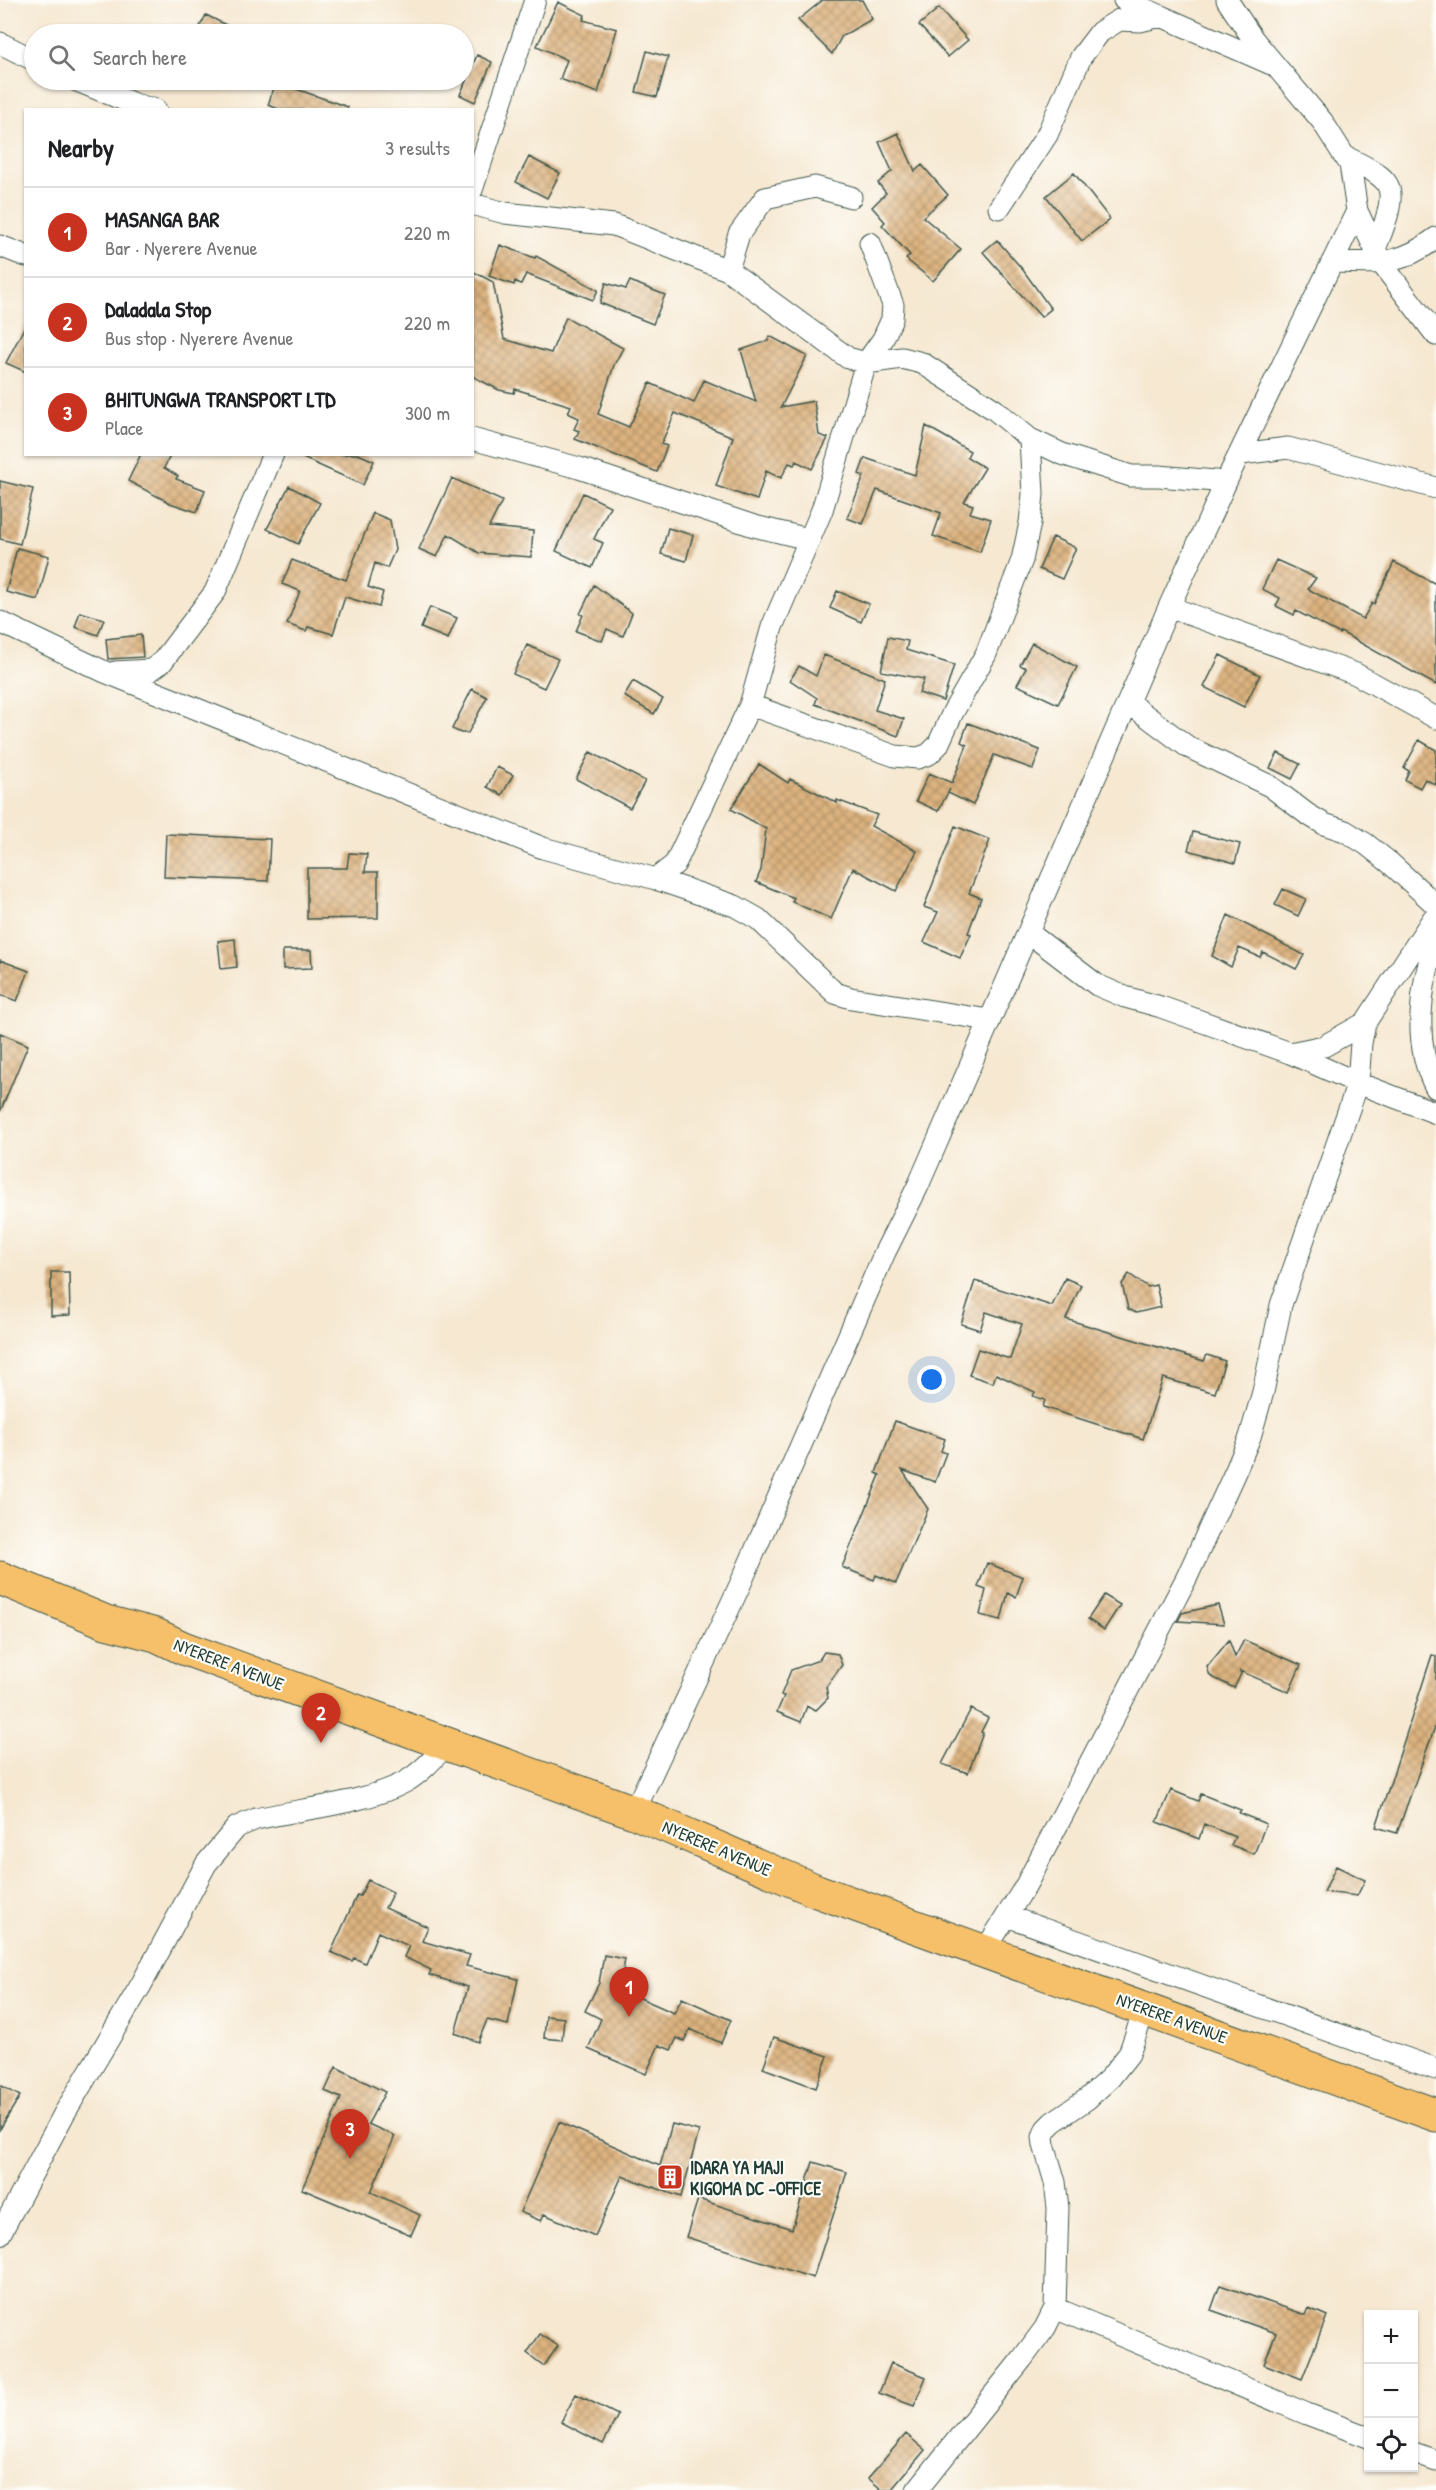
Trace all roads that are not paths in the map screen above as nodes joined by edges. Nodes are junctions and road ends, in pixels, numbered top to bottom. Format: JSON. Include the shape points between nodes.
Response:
{"nodes":[{"id":1,"x":536,"y":0,"type":"edge"},
{"id":2,"x":1124,"y":0,"type":"edge"},
{"id":3,"x":1227,"y":0,"type":"edge"},
{"id":4,"x":1161,"y":16,"type":"junction"},
{"id":5,"x":0,"y":43,"type":"edge"},
{"id":6,"x":24,"y":55,"type":"edge"},
{"id":7,"x":1276,"y":66,"type":"junction"},
{"id":8,"x":96,"y":90,"type":"edge"},
{"id":9,"x":128,"y":105,"type":"edge"},
{"id":10,"x":145,"y":108,"type":"edge"},
{"id":11,"x":1343,"y":155,"type":"junction"},
{"id":12,"x":474,"y":184,"type":"edge"},
{"id":13,"x":851,"y":197,"type":"dead end"},
{"id":14,"x":474,"y":205,"type":"edge"},
{"id":15,"x":999,"y":208,"type":"dead end"},
{"id":16,"x":1357,"y":211,"type":"junction"},
{"id":17,"x":1436,"y":237,"type":"edge"},
{"id":18,"x":870,"y":243,"type":"dead end"},
{"id":19,"x":0,"y":246,"type":"edge"},
{"id":20,"x":24,"y":255,"type":"edge"},
{"id":21,"x":1379,"y":256,"type":"junction"},
{"id":22,"x":1332,"y":262,"type":"junction"},
{"id":23,"x":728,"y":270,"type":"junction"},
{"id":24,"x":1436,"y":335,"type":"edge"},
{"id":25,"x":866,"y":363,"type":"junction"},
{"id":26,"x":1030,"y":439,"type":"junction"},
{"id":27,"x":474,"y":440,"type":"edge"},
{"id":28,"x":1241,"y":454,"type":"junction"},
{"id":29,"x":272,"y":456,"type":"edge"},
{"id":30,"x":1226,"y":482,"type":"junction"},
{"id":31,"x":1436,"y":488,"type":"edge"},
{"id":32,"x":808,"y":538,"type":"junction"},
{"id":33,"x":1169,"y":608,"type":"junction"},
{"id":34,"x":0,"y":622,"type":"edge"},
{"id":35,"x":105,"y":672,"type":"junction"},
{"id":36,"x":1130,"y":703,"type":"junction"},
{"id":37,"x":750,"y":705,"type":"junction"},
{"id":38,"x":1436,"y":718,"type":"edge"},
{"id":39,"x":656,"y":879,"type":"junction"},
{"id":40,"x":1436,"y":905,"type":"edge"},
{"id":41,"x":1436,"y":914,"type":"edge"},
{"id":42,"x":1029,"y":933,"type":"junction"},
{"id":43,"x":1436,"y":940,"type":"edge"},
{"id":44,"x":989,"y":1020,"type":"junction"},
{"id":45,"x":1365,"y":1023,"type":"junction"},
{"id":46,"x":1290,"y":1053,"type":"junction"},
{"id":47,"x":1358,"y":1083,"type":"junction"},
{"id":48,"x":1436,"y":1088,"type":"edge"},
{"id":49,"x":1436,"y":1113,"type":"edge"},
{"id":50,"x":0,"y":1578,"type":"edge"},
{"id":51,"x":446,"y":1745,"type":"junction"},
{"id":52,"x":634,"y":1812,"type":"junction"},
{"id":53,"x":1007,"y":1916,"type":"junction"},
{"id":54,"x":984,"y":1952,"type":"junction"},
{"id":55,"x":1144,"y":2008,"type":"junction"},
{"id":56,"x":1436,"y":2069,"type":"edge"},
{"id":57,"x":1436,"y":2115,"type":"edge"},
{"id":58,"x":0,"y":2234,"type":"edge"},
{"id":59,"x":1055,"y":2308,"type":"junction"},
{"id":60,"x":1364,"y":2435,"type":"edge"},
{"id":61,"x":1418,"y":2455,"type":"edge"},
{"id":62,"x":1436,"y":2461,"type":"edge"},
{"id":63,"x":916,"y":2490,"type":"edge"}],
"edges":[{"from":1,"to":12,"type":"street"},
{"from":2,"to":4,"type":"street"},
{"from":3,"to":7,"type":"street"},
{"from":4,"to":7,"type":"street"},
{"from":4,"to":15,"type":"street","via":[[1119,20],[1100,32],[1081,57],[1047,135]]},
{"from":5,"to":6,"type":"street"},
{"from":7,"to":11,"type":"street","via":[[1322,121]]},
{"from":8,"to":9,"type":"street"},
{"from":9,"to":10,"type":"street"},
{"from":11,"to":16,"type":"street","via":[[1350,164]]},
{"from":11,"to":21,"type":"street","via":[[1388,184],[1390,208]]},
{"from":13,"to":23,"type":"street","via":[[814,187],[765,198],[739,234]]},
{"from":14,"to":23,"type":"street","via":[[505,213],[614,225]]},
{"from":16,"to":21,"type":"street"},
{"from":16,"to":22,"type":"street"},
{"from":17,"to":21,"type":"street","via":[[1406,257]]},
{"from":18,"to":25,"type":"street","via":[[875,263],[886,281],[892,319]]},
{"from":19,"to":20,"type":"street"},
{"from":21,"to":22,"type":"street"},
{"from":21,"to":24,"type":"street"},
{"from":22,"to":28,"type":"street"},
{"from":23,"to":25,"type":"street","via":[[836,350]]},
{"from":25,"to":26,"type":"street","via":[[902,358],[922,363],[995,410]]},
{"from":25,"to":32,"type":"street","via":[[822,510]]},
{"from":26,"to":30,"type":"street","via":[[1062,454],[1131,476]]},
{"from":26,"to":37,"type":"street","via":[[1033,494],[1022,560],[986,654],[952,712],[938,745],[929,754],[918,759],[895,756]]},
{"from":27,"to":32,"type":"street","via":[[579,468],[754,526]]},
{"from":28,"to":30,"type":"street"},
{"from":28,"to":31,"type":"street","via":[[1288,448]]},
{"from":29,"to":35,"type":"street","via":[[215,592],[170,653],[151,670]]},
{"from":30,"to":33,"type":"street"},
{"from":32,"to":37,"type":"street","via":[[772,627]]},
{"from":33,"to":36,"type":"street"},
{"from":33,"to":38,"type":"street","via":[[1356,674]]},
{"from":34,"to":35,"type":"street"},
{"from":35,"to":39,"type":"street","via":[[543,848]]},
{"from":36,"to":40,"type":"street","via":[[1188,747],[1270,786],[1307,814],[1366,844]]},
{"from":36,"to":42,"type":"street"},
{"from":37,"to":39,"type":"street","via":[[675,864]]},
{"from":39,"to":44,"type":"street","via":[[735,906],[758,919],[836,993]]},
{"from":41,"to":45,"type":"street"},
{"from":42,"to":44,"type":"street"},
{"from":42,"to":46,"type":"street","via":[[1097,986]]},
{"from":43,"to":48,"type":"street","via":[[1421,1019],[1422,1049]]},
{"from":44,"to":52,"type":"street","via":[[740,1585]]},
{"from":45,"to":46,"type":"street","via":[[1323,1046]]},
{"from":45,"to":47,"type":"street"},
{"from":46,"to":47,"type":"street"},
{"from":47,"to":49,"type":"street"},
{"from":47,"to":53,"type":"street","via":[[1281,1305],[1250,1437],[1187,1577]]},
{"from":50,"to":51,"type":"main road","name":"NYERERE AVENUE","via":[[106,1622],[156,1635]]},
{"from":51,"to":52,"type":"main road","name":"NYERERE AVENUE"},
{"from":51,"to":58,"type":"street","via":[[428,1765],[382,1794],[256,1819],[237,1827],[221,1844],[64,2114]]},
{"from":52,"to":54,"type":"main road","name":"NYERERE AVENUE","via":[[817,1892]]},
{"from":53,"to":54,"type":"street"},
{"from":53,"to":56,"type":"street"},
{"from":54,"to":55,"type":"main road","name":"NYERERE AVENUE"},
{"from":55,"to":57,"type":"main road","name":"NYERERE AVENUE"},
{"from":55,"to":59,"type":"street","via":[[1129,2054],[1110,2078],[1053,2122],[1043,2137],[1058,2208]]},
{"from":59,"to":60,"type":"street"},
{"from":59,"to":63,"type":"street","via":[[1022,2359]]},
{"from":61,"to":62,"type":"street"}]}
